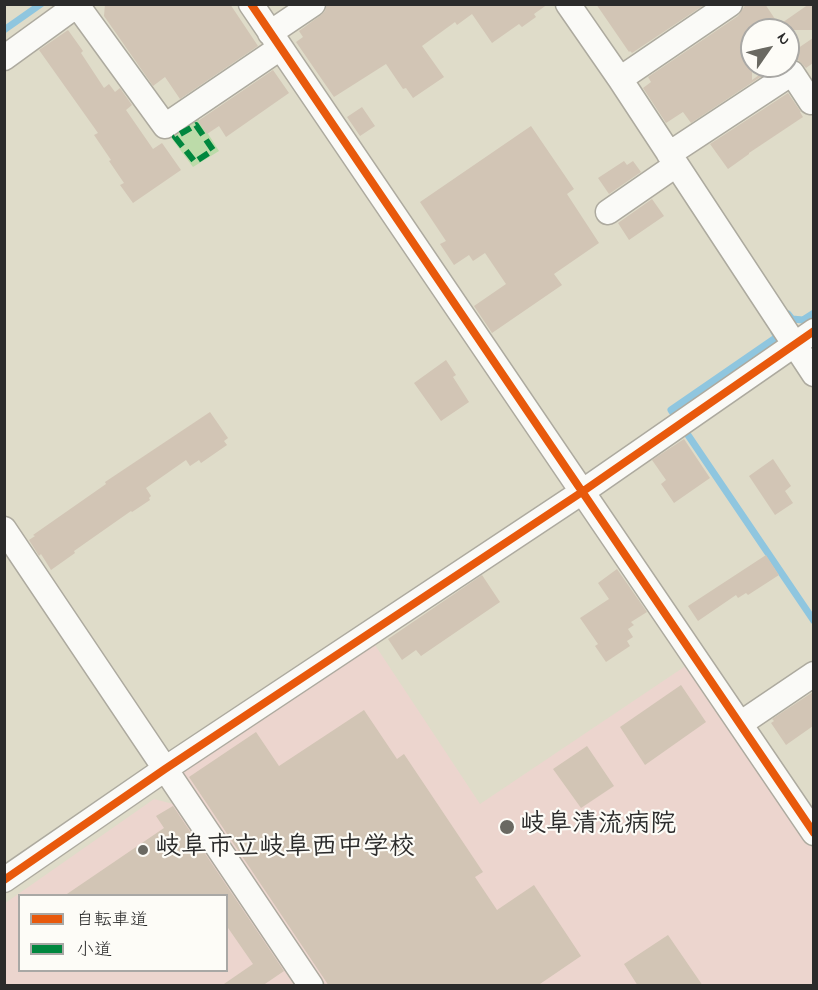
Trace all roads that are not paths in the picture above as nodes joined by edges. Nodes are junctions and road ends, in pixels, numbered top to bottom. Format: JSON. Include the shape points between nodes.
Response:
{"nodes":[{"id":1,"x":77,"y":4,"type":"edge"},
{"id":2,"x":251,"y":4,"type":"edge"},
{"id":3,"x":313,"y":4,"type":"edge"},
{"id":4,"x":568,"y":4,"type":"edge"},
{"id":5,"x":730,"y":4,"type":"edge"},
{"id":6,"x":275,"y":41,"type":"junction"},
{"id":7,"x":4,"y":58,"type":"edge"},
{"id":8,"x":778,"y":78,"type":"edge"},
{"id":9,"x":795,"y":78,"type":"edge"},
{"id":10,"x":620,"y":79,"type":"junction"},
{"id":11,"x":811,"y":102,"type":"dead end"},
{"id":12,"x":673,"y":160,"type":"junction"},
{"id":13,"x":608,"y":212,"type":"dead end"},
{"id":14,"x":813,"y":331,"type":"edge"},
{"id":15,"x":794,"y":345,"type":"junction"},
{"id":16,"x":813,"y":374,"type":"edge"},
{"id":17,"x":582,"y":492,"type":"junction"},
{"id":18,"x":4,"y":529,"type":"edge"},
{"id":19,"x":813,"y":674,"type":"edge"},
{"id":20,"x":740,"y":724,"type":"junction"},
{"id":21,"x":165,"y":769,"type":"junction"},
{"id":22,"x":813,"y":833,"type":"edge"},
{"id":23,"x":4,"y":880,"type":"edge"},
{"id":24,"x":311,"y":986,"type":"edge"}],
"edges":[{"from":1,"to":6,"type":"street","via":[[165,126]]},
{"from":1,"to":7,"type":"street"},
{"from":2,"to":6,"type":"street"},
{"from":3,"to":6,"type":"street"},
{"from":4,"to":10,"type":"street"},
{"from":5,"to":10,"type":"street"},
{"from":6,"to":17,"type":"street"},
{"from":8,"to":12,"type":"street"},
{"from":9,"to":11,"type":"street"},
{"from":10,"to":12,"type":"street"},
{"from":12,"to":13,"type":"street"},
{"from":12,"to":15,"type":"street"},
{"from":14,"to":15,"type":"street"},
{"from":15,"to":16,"type":"street"},
{"from":15,"to":17,"type":"street"},
{"from":17,"to":20,"type":"street"},
{"from":17,"to":21,"type":"street"},
{"from":18,"to":21,"type":"street"},
{"from":19,"to":20,"type":"street"},
{"from":20,"to":22,"type":"street"},
{"from":21,"to":23,"type":"street"},
{"from":21,"to":24,"type":"street"}]}
